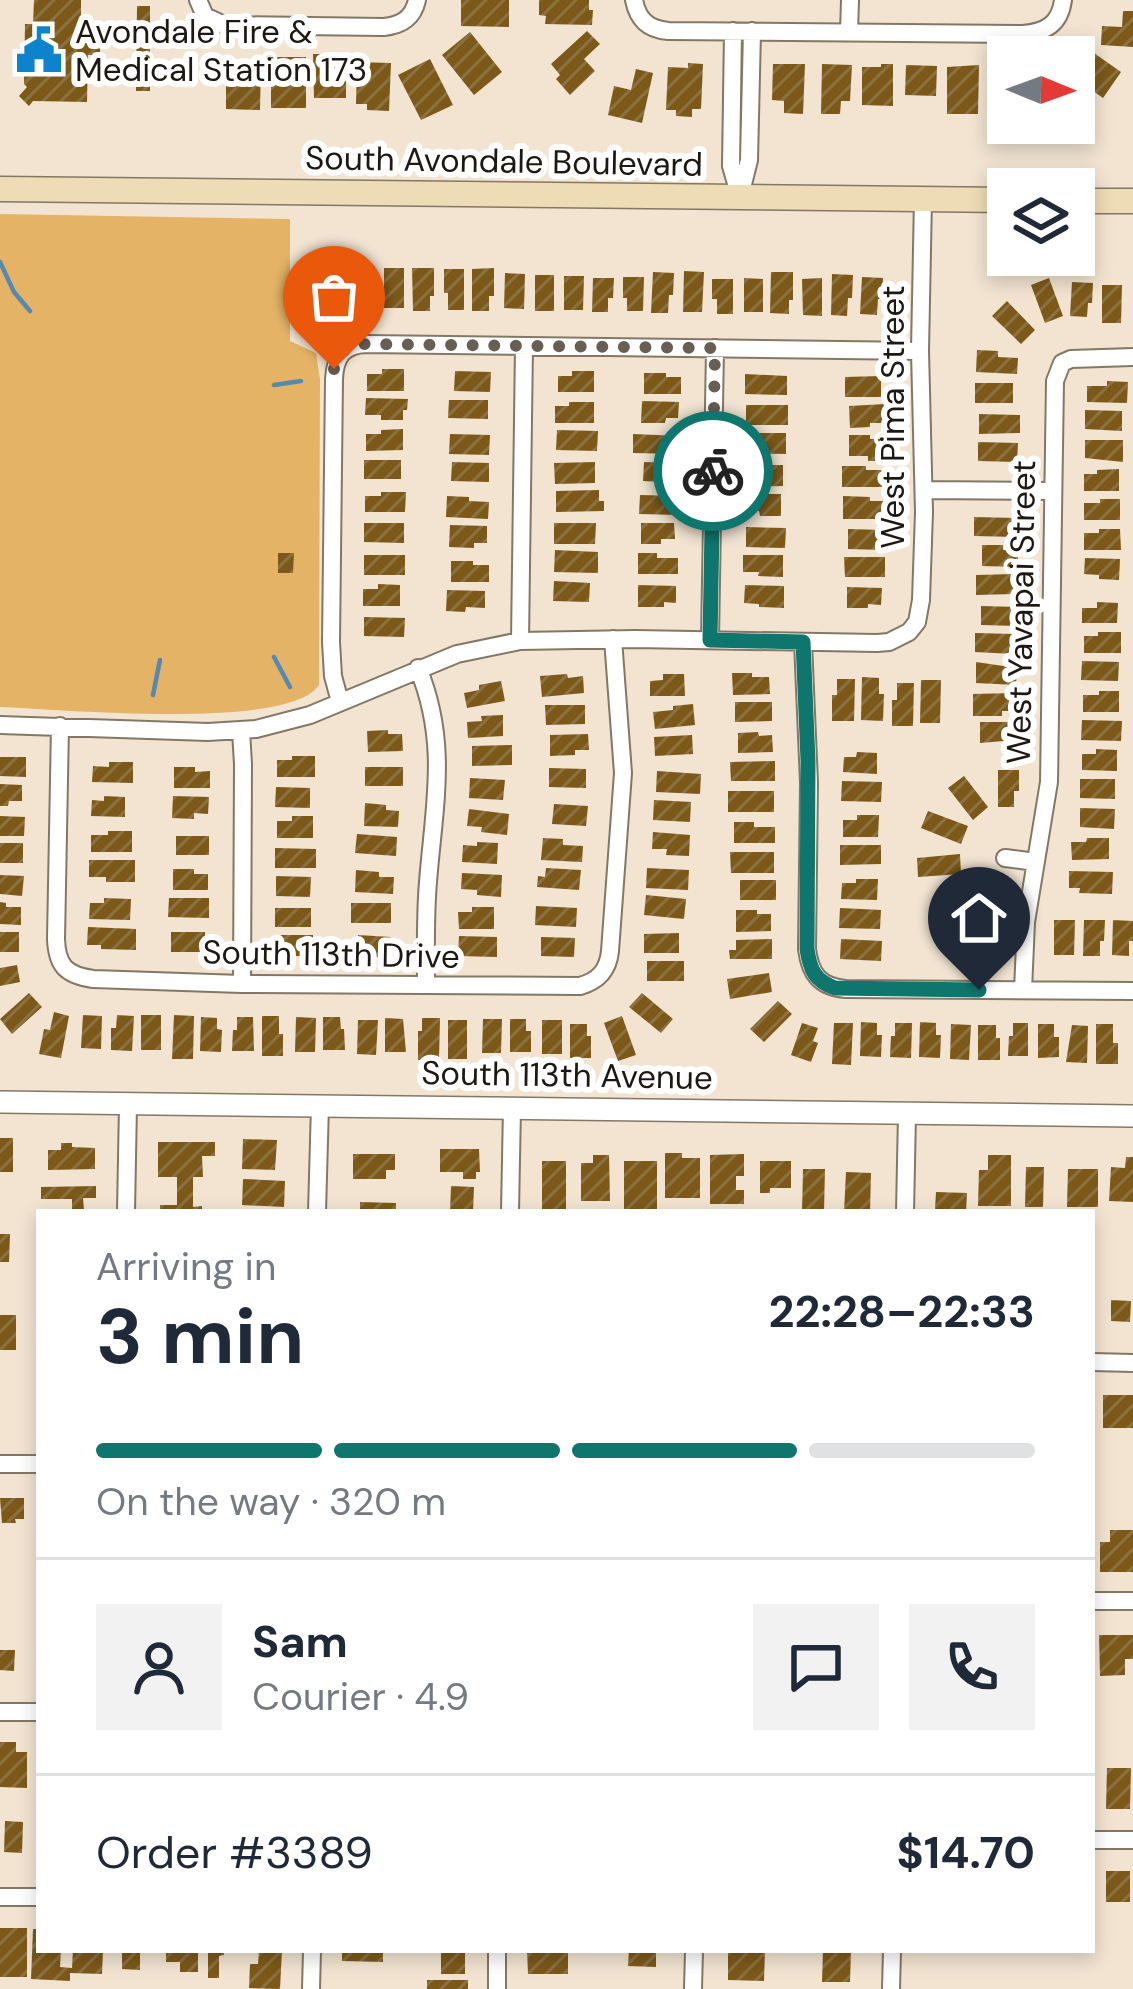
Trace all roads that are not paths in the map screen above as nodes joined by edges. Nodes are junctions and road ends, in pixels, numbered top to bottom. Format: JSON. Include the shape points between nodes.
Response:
{"nodes":[{"id":1,"x":417,"y":0,"type":"edge"},
{"id":2,"x":634,"y":0,"type":"edge"},
{"id":3,"x":850,"y":0,"type":"edge"},
{"id":4,"x":1063,"y":0,"type":"edge"},
{"id":5,"x":201,"y":8,"type":"edge"},
{"id":6,"x":742,"y":31,"type":"junction"},
{"id":7,"x":849,"y":32,"type":"junction"},
{"id":8,"x":0,"y":188,"type":"edge"},
{"id":9,"x":740,"y":197,"type":"junction"},
{"id":10,"x":923,"y":199,"type":"junction"},
{"id":11,"x":987,"y":200,"type":"edge"},
{"id":12,"x":1095,"y":201,"type":"edge"},
{"id":13,"x":1133,"y":201,"type":"edge"},
{"id":14,"x":524,"y":346,"type":"junction"},
{"id":15,"x":715,"y":348,"type":"junction"},
{"id":16,"x":920,"y":351,"type":"junction"},
{"id":17,"x":1133,"y":357,"type":"edge"},
{"id":18,"x":924,"y":490,"type":"junction"},
{"id":19,"x":1052,"y":491,"type":"junction"},
{"id":20,"x":613,"y":639,"type":"junction"},
{"id":21,"x":710,"y":640,"type":"junction"},
{"id":22,"x":520,"y":641,"type":"junction"},
{"id":23,"x":803,"y":642,"type":"junction"},
{"id":24,"x":418,"y":668,"type":"junction"},
{"id":25,"x":340,"y":702,"type":"junction"},
{"id":26,"x":0,"y":725,"type":"edge"},
{"id":27,"x":60,"y":726,"type":"junction"},
{"id":28,"x":241,"y":731,"type":"junction"},
{"id":29,"x":1006,"y":858,"type":"dead end"},
{"id":30,"x":1036,"y":862,"type":"junction"},
{"id":31,"x":242,"y":984,"type":"junction"},
{"id":32,"x":426,"y":985,"type":"junction"},
{"id":33,"x":1023,"y":990,"type":"junction"},
{"id":34,"x":1133,"y":991,"type":"edge"},
{"id":35,"x":0,"y":1102,"type":"edge"},
{"id":36,"x":128,"y":1104,"type":"junction"},
{"id":37,"x":320,"y":1105,"type":"junction"},
{"id":38,"x":512,"y":1107,"type":"junction"},
{"id":39,"x":907,"y":1114,"type":"junction"},
{"id":40,"x":1133,"y":1116,"type":"edge"},
{"id":41,"x":126,"y":1209,"type":"edge"},
{"id":42,"x":317,"y":1209,"type":"edge"},
{"id":43,"x":510,"y":1209,"type":"edge"},
{"id":44,"x":905,"y":1209,"type":"edge"},
{"id":45,"x":1095,"y":1363,"type":"edge"},
{"id":46,"x":1133,"y":1363,"type":"edge"},
{"id":47,"x":0,"y":1464,"type":"edge"},
{"id":48,"x":36,"y":1464,"type":"edge"},
{"id":49,"x":1095,"y":1601,"type":"edge"},
{"id":50,"x":1133,"y":1601,"type":"edge"},
{"id":51,"x":0,"y":1712,"type":"edge"},
{"id":52,"x":36,"y":1712,"type":"edge"},
{"id":53,"x":1095,"y":1840,"type":"edge"},
{"id":54,"x":1133,"y":1840,"type":"edge"},
{"id":55,"x":0,"y":1897,"type":"edge"},
{"id":56,"x":36,"y":1898,"type":"edge"},
{"id":57,"x":312,"y":1953,"type":"edge"},
{"id":58,"x":497,"y":1953,"type":"edge"},
{"id":59,"x":694,"y":1953,"type":"edge"},
{"id":60,"x":892,"y":1953,"type":"edge"},
{"id":61,"x":311,"y":1989,"type":"edge"},
{"id":62,"x":497,"y":1989,"type":"edge"},
{"id":63,"x":693,"y":1989,"type":"edge"},
{"id":64,"x":891,"y":1989,"type":"edge"}],
"edges":[{"from":1,"to":5,"type":"street","via":[[408,19],[384,27],[224,25]]},
{"from":2,"to":6,"type":"street","via":[[643,22],[659,30]]},
{"from":3,"to":7,"type":"street"},
{"from":4,"to":7,"type":"street","via":[[1052,26],[1023,34]]},
{"from":6,"to":7,"type":"street"},
{"from":6,"to":9,"type":"street","via":[[731,166]]},
{"from":8,"to":9,"type":"main road","name":"South Avondale Boulevard"},
{"from":9,"to":10,"type":"main road","name":"South Avondale Boulevard"},
{"from":10,"to":11,"type":"main road","name":"South Avondale Boulevard"},
{"from":10,"to":16,"type":"street","name":"West Pima Street"},
{"from":12,"to":13,"type":"main road"},
{"from":14,"to":15,"type":"street"},
{"from":14,"to":22,"type":"street"},
{"from":14,"to":25,"type":"street","via":[[366,344],[341,352],[334,379],[331,624]]},
{"from":15,"to":16,"type":"street"},
{"from":15,"to":21,"type":"street"},
{"from":16,"to":18,"type":"street","name":"West Pima Street"},
{"from":17,"to":19,"type":"street","name":"West Yavapai Street","via":[[1062,363]]},
{"from":18,"to":19,"type":"street"},
{"from":18,"to":23,"type":"street","name":"West Pima Street","via":[[922,599],[909,632],[889,642]]},
{"from":19,"to":30,"type":"street","name":"West Yavapai Street","via":[[1048,782]]},
{"from":20,"to":21,"type":"street"},
{"from":20,"to":22,"type":"street"},
{"from":20,"to":32,"type":"street","name":"South 113th Drive","via":[[623,791],[609,961],[598,978],[569,987]]},
{"from":21,"to":23,"type":"street"},
{"from":22,"to":24,"type":"street"},
{"from":23,"to":33,"type":"street","via":[[807,949],[817,979],[846,989]]},
{"from":24,"to":25,"type":"street"},
{"from":24,"to":32,"type":"street","via":[[438,764]]},
{"from":25,"to":28,"type":"street"},
{"from":26,"to":27,"type":"street"},
{"from":27,"to":28,"type":"street"},
{"from":27,"to":31,"type":"street","name":"South 113th Drive","via":[[56,939],[64,970],[93,979]]},
{"from":28,"to":31,"type":"street"},
{"from":29,"to":30,"type":"street"},
{"from":30,"to":33,"type":"street","name":"West Yavapai Street"},
{"from":31,"to":32,"type":"street","name":"South 113th Drive"},
{"from":33,"to":34,"type":"street"},
{"from":35,"to":36,"type":"street","name":"South 113th Avenue"},
{"from":36,"to":37,"type":"street","name":"South 113th Avenue"},
{"from":36,"to":41,"type":"street"},
{"from":37,"to":38,"type":"street","name":"South 113th Avenue"},
{"from":37,"to":42,"type":"street"},
{"from":38,"to":39,"type":"street","name":"South 113th Avenue"},
{"from":38,"to":43,"type":"street"},
{"from":39,"to":40,"type":"street","name":"South 113th Avenue"},
{"from":39,"to":44,"type":"street"},
{"from":45,"to":46,"type":"street"},
{"from":47,"to":48,"type":"street"},
{"from":49,"to":50,"type":"street"},
{"from":51,"to":52,"type":"street"},
{"from":53,"to":54,"type":"street"},
{"from":55,"to":56,"type":"street"},
{"from":57,"to":61,"type":"street"},
{"from":58,"to":62,"type":"street"},
{"from":59,"to":63,"type":"street"},
{"from":60,"to":64,"type":"street"}]}
